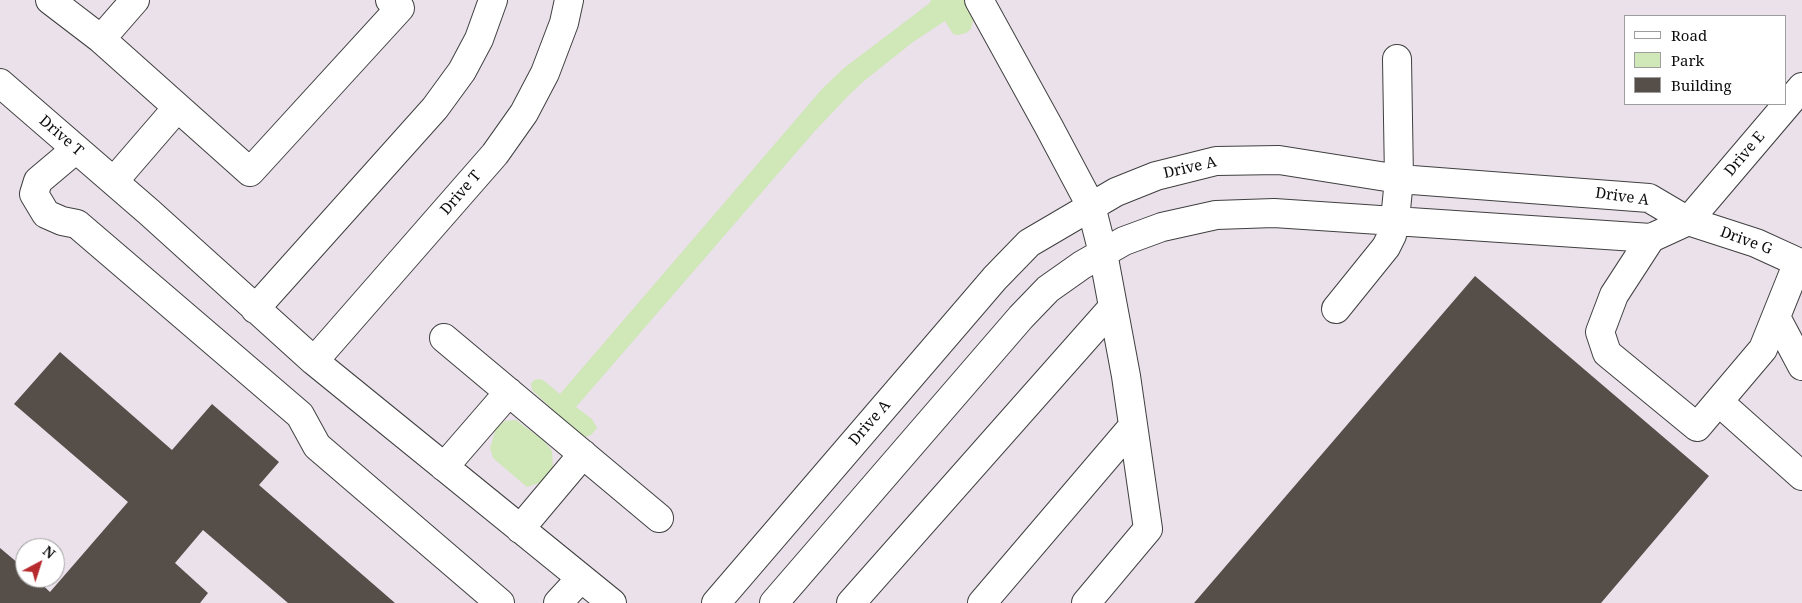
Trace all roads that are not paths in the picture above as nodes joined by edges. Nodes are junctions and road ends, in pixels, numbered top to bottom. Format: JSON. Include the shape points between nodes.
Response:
{"nodes":[{"id":1,"x":50,"y":0,"type":"edge"},
{"id":2,"x":135,"y":0,"type":"edge"},
{"id":3,"x":390,"y":0,"type":"edge"},
{"id":4,"x":493,"y":0,"type":"edge"},
{"id":5,"x":569,"y":0,"type":"edge"},
{"id":6,"x":979,"y":0,"type":"edge"},
{"id":7,"x":101,"y":39,"type":"junction"},
{"id":8,"x":1397,"y":59,"type":"dead end"},
{"id":9,"x":0,"y":83,"type":"edge"},
{"id":10,"x":1802,"y":87,"type":"edge"},
{"id":11,"x":1787,"y":105,"type":"edge"},
{"id":12,"x":1787,"y":105,"type":"edge"},
{"id":13,"x":177,"y":108,"type":"junction"},
{"id":14,"x":76,"y":149,"type":"junction"},
{"id":15,"x":1398,"y":179,"type":"junction"},
{"id":16,"x":114,"y":182,"type":"junction"},
{"id":17,"x":1091,"y":206,"type":"junction"},
{"id":18,"x":1395,"y":220,"type":"junction"},
{"id":19,"x":1688,"y":221,"type":"junction"},
{"id":20,"x":1651,"y":238,"type":"junction"},
{"id":21,"x":1103,"y":253,"type":"junction"},
{"id":22,"x":1800,"y":263,"type":"edge"},
{"id":23,"x":1113,"y":307,"type":"junction"},
{"id":24,"x":255,"y":309,"type":"junction"},
{"id":25,"x":1336,"y":309,"type":"dead end"},
{"id":26,"x":1776,"y":317,"type":"junction"},
{"id":27,"x":444,"y":338,"type":"dead end"},
{"id":28,"x":314,"y":361,"type":"junction"},
{"id":29,"x":1802,"y":366,"type":"edge"},
{"id":30,"x":509,"y":392,"type":"junction"},
{"id":31,"x":1718,"y":402,"type":"junction"},
{"id":32,"x":1133,"y":426,"type":"junction"},
{"id":33,"x":583,"y":454,"type":"junction"},
{"id":34,"x":444,"y":467,"type":"junction"},
{"id":35,"x":1802,"y":476,"type":"edge"},
{"id":36,"x":659,"y":518,"type":"dead end"},
{"id":37,"x":520,"y":529,"type":"junction"},
{"id":38,"x":581,"y":578,"type":"junction"},
{"id":39,"x":500,"y":603,"type":"edge"},
{"id":40,"x":558,"y":603,"type":"edge"},
{"id":41,"x":612,"y":603,"type":"edge"},
{"id":42,"x":716,"y":603,"type":"edge"},
{"id":43,"x":774,"y":603,"type":"edge"},
{"id":44,"x":851,"y":603,"type":"edge"},
{"id":45,"x":982,"y":603,"type":"edge"},
{"id":46,"x":1086,"y":603,"type":"edge"}],
"edges":[{"from":1,"to":7,"type":"lane"},
{"from":2,"to":7,"type":"lane"},
{"from":3,"to":13,"type":"lane","via":[[400,8],[250,172]]},
{"from":4,"to":24,"type":"lane","via":[[479,39],[462,71],[435,108]]},
{"from":5,"to":28,"type":"lane","name":"Drive T","via":[[545,73],[524,113],[500,147]]},
{"from":6,"to":17,"type":"lane"},
{"from":7,"to":13,"type":"lane"},
{"from":8,"to":15,"type":"lane"},
{"from":9,"to":14,"type":"lane","name":"Drive T"},
{"from":10,"to":11,"type":"lane","name":"Drive E"},
{"from":12,"to":19,"type":"lane","name":"Drive E"},
{"from":13,"to":16,"type":"lane"},
{"from":14,"to":16,"type":"lane","name":"Drive T"},
{"from":14,"to":39,"type":"lane","via":[[38,181],[34,194],[46,214],[62,222],[77,224],[300,415],[317,446]]},
{"from":15,"to":17,"type":"lane","name":"Drive A","via":[[1279,160],[1216,160],[1156,176]]},
{"from":15,"to":18,"type":"lane"},
{"from":15,"to":19,"type":"lane","name":"Drive A","via":[[1649,198]]},
{"from":16,"to":24,"type":"lane","name":"Drive T"},
{"from":17,"to":21,"type":"lane"},
{"from":17,"to":42,"type":"lane","name":"Drive A","via":[[1029,243],[994,278]]},
{"from":18,"to":20,"type":"lane"},
{"from":18,"to":21,"type":"lane","via":[[1274,213],[1216,215],[1162,227],[1124,241]]},
{"from":18,"to":25,"type":"lane","via":[[1386,247]]},
{"from":19,"to":20,"type":"lane"},
{"from":19,"to":22,"type":"lane","name":"Drive G","via":[[1756,243]]},
{"from":20,"to":31,"type":"lane","via":[[1614,295],[1600,332],[1607,354],[1697,427]]},
{"from":21,"to":23,"type":"lane"},
{"from":21,"to":43,"type":"lane","via":[[1048,289],[1021,316]]},
{"from":22,"to":26,"type":"lane"},
{"from":23,"to":32,"type":"lane"},
{"from":23,"to":44,"type":"lane"},
{"from":24,"to":28,"type":"lane","name":"Drive T"},
{"from":26,"to":29,"type":"lane"},
{"from":26,"to":31,"type":"lane","via":[[1763,349]]},
{"from":27,"to":30,"type":"lane"},
{"from":28,"to":34,"type":"lane","name":"Drive T"},
{"from":30,"to":33,"type":"lane"},
{"from":30,"to":34,"type":"lane"},
{"from":31,"to":35,"type":"lane"},
{"from":32,"to":45,"type":"lane"},
{"from":32,"to":46,"type":"lane","via":[[1148,529]]},
{"from":33,"to":36,"type":"lane"},
{"from":33,"to":37,"type":"lane"},
{"from":34,"to":37,"type":"lane","name":"Drive T"},
{"from":37,"to":38,"type":"lane","name":"Drive T"},
{"from":38,"to":40,"type":"lane"},
{"from":38,"to":41,"type":"lane","name":"Drive T"}]}
